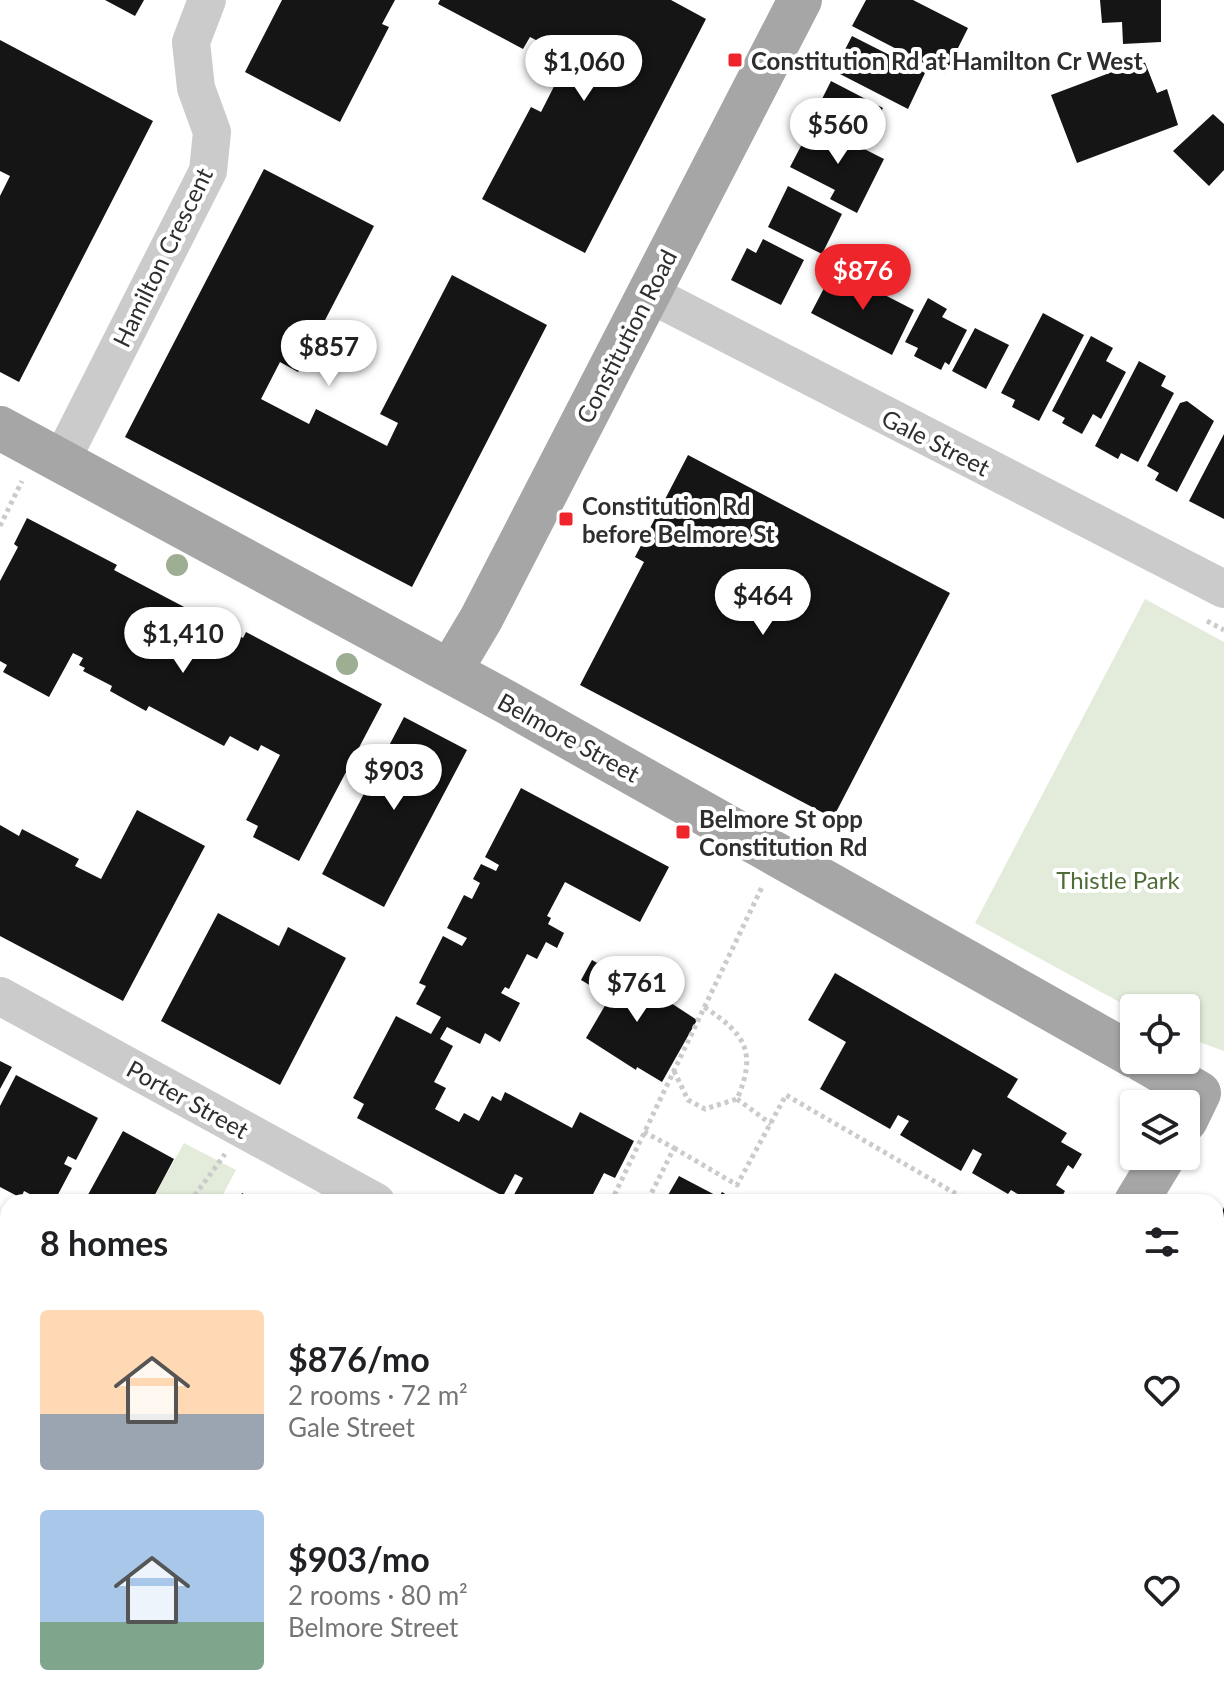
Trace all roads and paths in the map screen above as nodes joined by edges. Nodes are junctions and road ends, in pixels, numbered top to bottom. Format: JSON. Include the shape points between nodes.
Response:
{"nodes":[{"id":1,"x":207,"y":0,"type":"edge"},
{"id":2,"x":800,"y":0,"type":"edge"},
{"id":3,"x":648,"y":293,"type":"junction"},
{"id":4,"x":0,"y":428,"type":"edge"},
{"id":5,"x":62,"y":459,"type":"junction"},
{"id":6,"x":11,"y":476,"type":"dead end"},
{"id":7,"x":0,"y":526,"type":"edge"},
{"id":8,"x":1224,"y":589,"type":"edge"},
{"id":9,"x":450,"y":671,"type":"junction"},
{"id":10,"x":764,"y":883,"type":"dead end"},
{"id":11,"x":0,"y":996,"type":"edge"},
{"id":12,"x":704,"y":1007,"type":"junction"},
{"id":13,"x":1120,"y":1048,"type":"edge"},
{"id":14,"x":674,"y":1071,"type":"junction"},
{"id":15,"x":1161,"y":1074,"type":"edge"},
{"id":16,"x":737,"y":1099,"type":"junction"},
{"id":17,"x":1203,"y":1105,"type":"edge"},
{"id":18,"x":771,"y":1124,"type":"junction"},
{"id":19,"x":644,"y":1132,"type":"junction"},
{"id":20,"x":674,"y":1148,"type":"junction"},
{"id":21,"x":226,"y":1152,"type":"dead end"},
{"id":22,"x":1155,"y":1170,"type":"edge"},
{"id":23,"x":196,"y":1194,"type":"edge"},
{"id":24,"x":361,"y":1194,"type":"edge"},
{"id":25,"x":615,"y":1194,"type":"edge"},
{"id":26,"x":651,"y":1194,"type":"edge"},
{"id":27,"x":956,"y":1194,"type":"edge"},
{"id":28,"x":1141,"y":1194,"type":"edge"}],
"edges":[{"from":1,"to":5,"type":"street","name":"Hamilton Crescent","via":[[191,42],[196,88],[212,132],[208,171]]},
{"from":2,"to":3,"type":"main road","name":"Constitution Road"},
{"from":3,"to":8,"type":"street","name":"Gale Street"},
{"from":3,"to":9,"type":"main road","name":"Constitution Road"},
{"from":4,"to":5,"type":"main road","name":"Belmore Street"},
{"from":5,"to":9,"type":"main road","name":"Belmore Street"},
{"from":6,"to":7,"type":"path","via":[[23,482]]},
{"from":9,"to":13,"type":"main road","name":"Belmore Street"},
{"from":10,"to":12,"type":"path"},
{"from":11,"to":24,"type":"street","name":"Porter Street"},
{"from":12,"to":14,"type":"path"},
{"from":12,"to":16,"type":"path","via":[[730,1024],[748,1056],[748,1075]]},
{"from":14,"to":16,"type":"path","via":[[688,1100],[705,1109]]},
{"from":14,"to":19,"type":"path"},
{"from":15,"to":17,"type":"main road"},
{"from":16,"to":18,"type":"path"},
{"from":18,"to":20,"type":"path","via":[[737,1185]]},
{"from":18,"to":27,"type":"path","via":[[786,1095]]},
{"from":19,"to":20,"type":"path"},
{"from":19,"to":25,"type":"path"},
{"from":20,"to":26,"type":"path"},
{"from":21,"to":23,"type":"path"},
{"from":22,"to":28,"type":"main road"}]}
